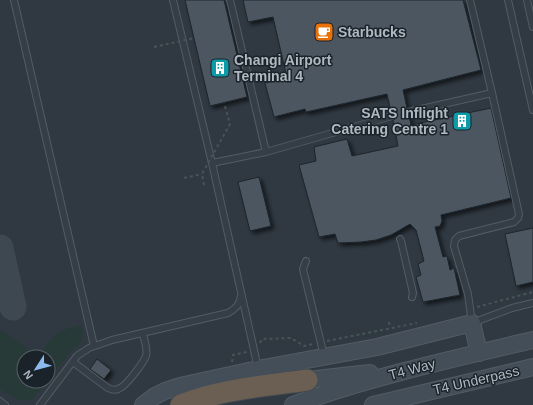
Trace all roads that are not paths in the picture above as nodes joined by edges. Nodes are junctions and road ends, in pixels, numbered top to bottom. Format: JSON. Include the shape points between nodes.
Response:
{"nodes":[{"id":1,"x":14,"y":0,"type":"edge"},
{"id":2,"x":173,"y":0,"type":"edge"},
{"id":3,"x":230,"y":0,"type":"edge"},
{"id":4,"x":470,"y":0,"type":"edge"},
{"id":5,"x":508,"y":0,"type":"edge"},
{"id":6,"x":527,"y":0,"type":"edge"},
{"id":7,"x":533,"y":27,"type":"edge"},
{"id":8,"x":492,"y":93,"type":"junction"},
{"id":9,"x":533,"y":110,"type":"edge"},
{"id":10,"x":408,"y":112,"type":"dead end"},
{"id":11,"x":392,"y":116,"type":"dead end"},
{"id":12,"x":266,"y":152,"type":"junction"},
{"id":13,"x":212,"y":163,"type":"junction"},
{"id":14,"x":400,"y":238,"type":"dead end"},
{"id":15,"x":306,"y":261,"type":"dead end"},
{"id":16,"x":240,"y":290,"type":"junction"},
{"id":17,"x":412,"y":297,"type":"dead end"},
{"id":18,"x":533,"y":303,"type":"edge"},
{"id":19,"x":472,"y":323,"type":"junction"},
{"id":20,"x":143,"y":334,"type":"junction"},
{"id":21,"x":533,"y":340,"type":"edge"},
{"id":22,"x":94,"y":346,"type":"junction"},
{"id":23,"x":377,"y":347,"type":"junction"},
{"id":24,"x":479,"y":352,"type":"junction"},
{"id":25,"x":324,"y":357,"type":"junction"},
{"id":26,"x":73,"y":362,"type":"junction"},
{"id":27,"x":418,"y":367,"type":"junction"},
{"id":28,"x":533,"y":367,"type":"edge"},
{"id":29,"x":258,"y":369,"type":"junction"},
{"id":30,"x":307,"y":380,"type":"junction"},
{"id":31,"x":0,"y":401,"type":"edge"},
{"id":32,"x":5,"y":405,"type":"edge"},
{"id":33,"x":40,"y":405,"type":"edge"},
{"id":34,"x":143,"y":405,"type":"edge"},
{"id":35,"x":181,"y":405,"type":"edge"},
{"id":36,"x":293,"y":405,"type":"edge"},
{"id":37,"x":373,"y":405,"type":"edge"}],
"edges":[{"from":1,"to":22,"type":"lane"},
{"from":2,"to":13,"type":"lane"},
{"from":3,"to":12,"type":"lane"},
{"from":4,"to":8,"type":"lane"},
{"from":5,"to":9,"type":"lane"},
{"from":6,"to":7,"type":"lane"},
{"from":8,"to":10,"type":"lane"},
{"from":8,"to":19,"type":"lane","via":[[519,214],[514,222],[460,236],[455,240],[454,246],[468,294]]},
{"from":11,"to":12,"type":"lane"},
{"from":12,"to":13,"type":"lane"},
{"from":13,"to":16,"type":"lane"},
{"from":14,"to":17,"type":"lane"},
{"from":15,"to":25,"type":"lane","via":[[303,268]]},
{"from":16,"to":20,"type":"lane","via":[[239,305],[228,313]]},
{"from":16,"to":29,"type":"lane"},
{"from":18,"to":19,"type":"lane"},
{"from":19,"to":23,"type":"main road"},
{"from":19,"to":24,"type":"main road"},
{"from":20,"to":22,"type":"lane"},
{"from":20,"to":26,"type":"lane","via":[[146,355],[124,386],[117,390],[108,388]]},
{"from":21,"to":24,"type":"main road","name":"T4 Way"},
{"from":22,"to":26,"type":"lane","via":[[83,351]]},
{"from":23,"to":25,"type":"main road"},
{"from":23,"to":30,"type":"main road"},
{"from":24,"to":27,"type":"main road","name":"T4 Way"},
{"from":25,"to":29,"type":"main road"},
{"from":26,"to":33,"type":"lane"},
{"from":27,"to":30,"type":"main road"},
{"from":27,"to":36,"type":"main road","name":"T4 Way"},
{"from":28,"to":37,"type":"main road","name":"T4 Underpass"},
{"from":29,"to":34,"type":"main road","via":[[180,386],[155,396]]},
{"from":30,"to":35,"type":"highway","via":[[218,393]]},
{"from":31,"to":32,"type":"lane"}]}
